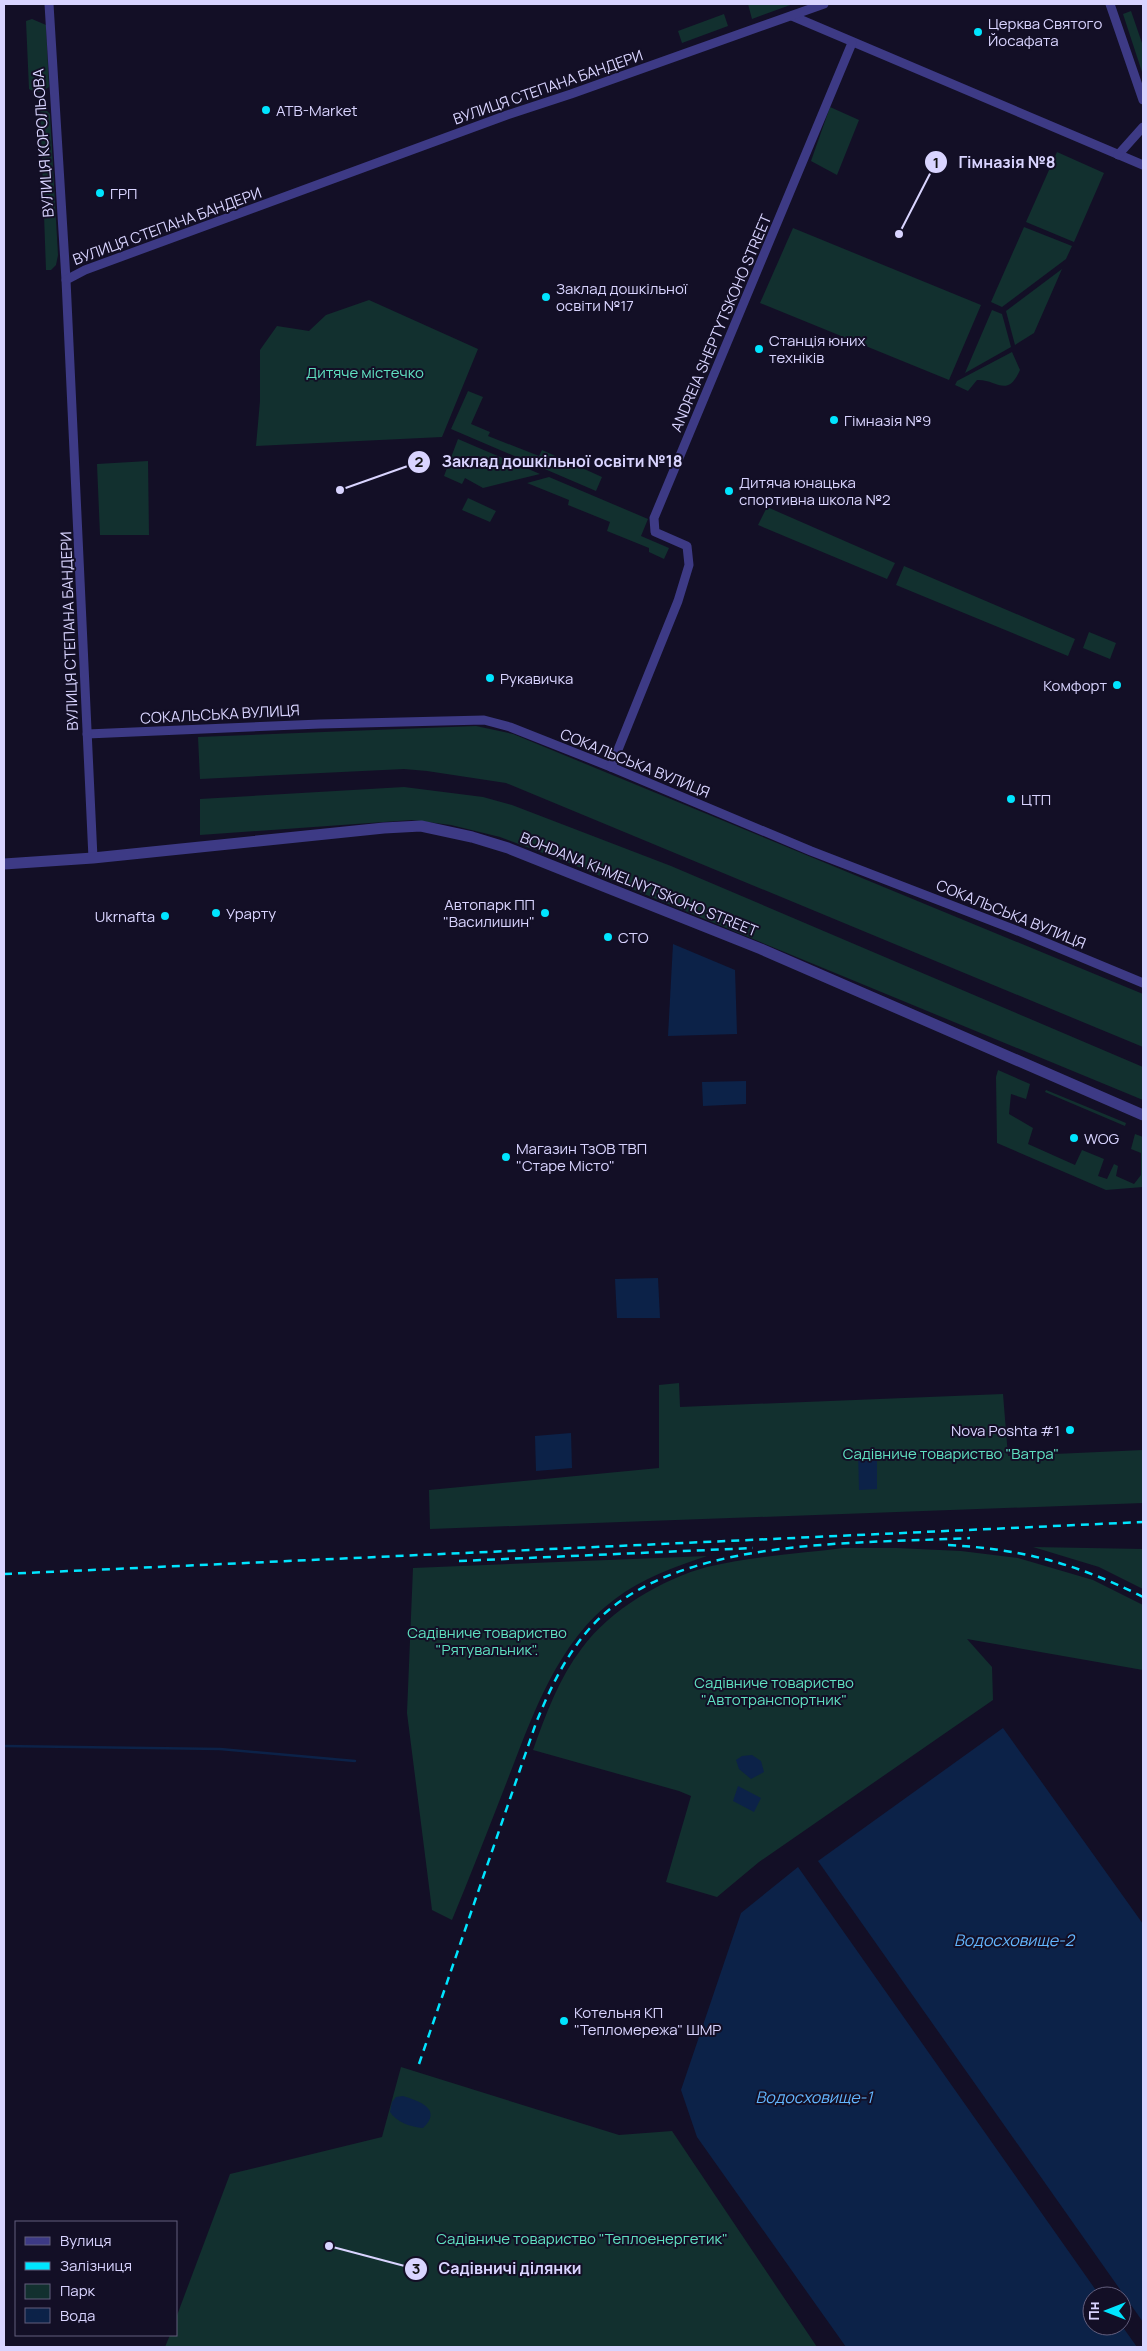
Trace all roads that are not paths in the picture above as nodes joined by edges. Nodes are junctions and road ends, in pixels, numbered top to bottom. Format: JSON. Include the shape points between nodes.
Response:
{"nodes":[{"id":1,"x":49,"y":4,"type":"edge"},
{"id":2,"x":824,"y":4,"type":"edge"},
{"id":3,"x":1110,"y":4,"type":"edge"},
{"id":4,"x":792,"y":16,"type":"junction"},
{"id":5,"x":852,"y":43,"type":"junction"},
{"id":6,"x":1143,"y":100,"type":"edge"},
{"id":7,"x":1143,"y":127,"type":"edge"},
{"id":8,"x":1118,"y":155,"type":"junction"},
{"id":9,"x":1143,"y":165,"type":"edge"},
{"id":10,"x":66,"y":280,"type":"junction"},
{"id":11,"x":87,"y":734,"type":"junction"},
{"id":12,"x":611,"y":767,"type":"junction"},
{"id":13,"x":93,"y":858,"type":"junction"},
{"id":14,"x":4,"y":864,"type":"edge"},
{"id":15,"x":1143,"y":983,"type":"edge"},
{"id":16,"x":1143,"y":1115,"type":"edge"}],
"edges":[{"from":1,"to":10,"type":"street","name":"ВУЛИЦЯ КОРОЛЬОВА"},
{"from":2,"to":4,"type":"street","name":"ВУЛИЦЯ СТЕПАНА БАНДЕРИ"},
{"from":3,"to":6,"type":"street"},
{"from":4,"to":5,"type":"street"},
{"from":4,"to":10,"type":"street","name":"ВУЛИЦЯ СТЕПАНА БАНДЕРИ","via":[[499,118],[85,270]]},
{"from":5,"to":8,"type":"street"},
{"from":5,"to":12,"type":"street","name":"ANDREIA SHEPTYTSKOHO STREET","via":[[654,518],[656,532],[687,546],[689,564],[678,601]]},
{"from":7,"to":8,"type":"street"},
{"from":8,"to":9,"type":"street"},
{"from":10,"to":11,"type":"street","name":"ВУЛИЦЯ СТЕПАНА БАНДЕРИ"},
{"from":11,"to":12,"type":"street","name":"СОКАЛЬСЬКА ВУЛИЦЯ","via":[[484,720]]},
{"from":11,"to":13,"type":"street","name":"ВУЛИЦЯ СТЕПАНА БАНДЕРИ"},
{"from":12,"to":15,"type":"street","name":"СОКАЛЬСЬКА ВУЛИЦЯ"},
{"from":13,"to":14,"type":"street","name":"BOHDANA KHMELNYTSKOHO STREET"},
{"from":13,"to":16,"type":"street","name":"BOHDANA KHMELNYTSKOHO STREET","via":[[384,828],[421,826],[472,837],[508,848],[761,949]]}]}
